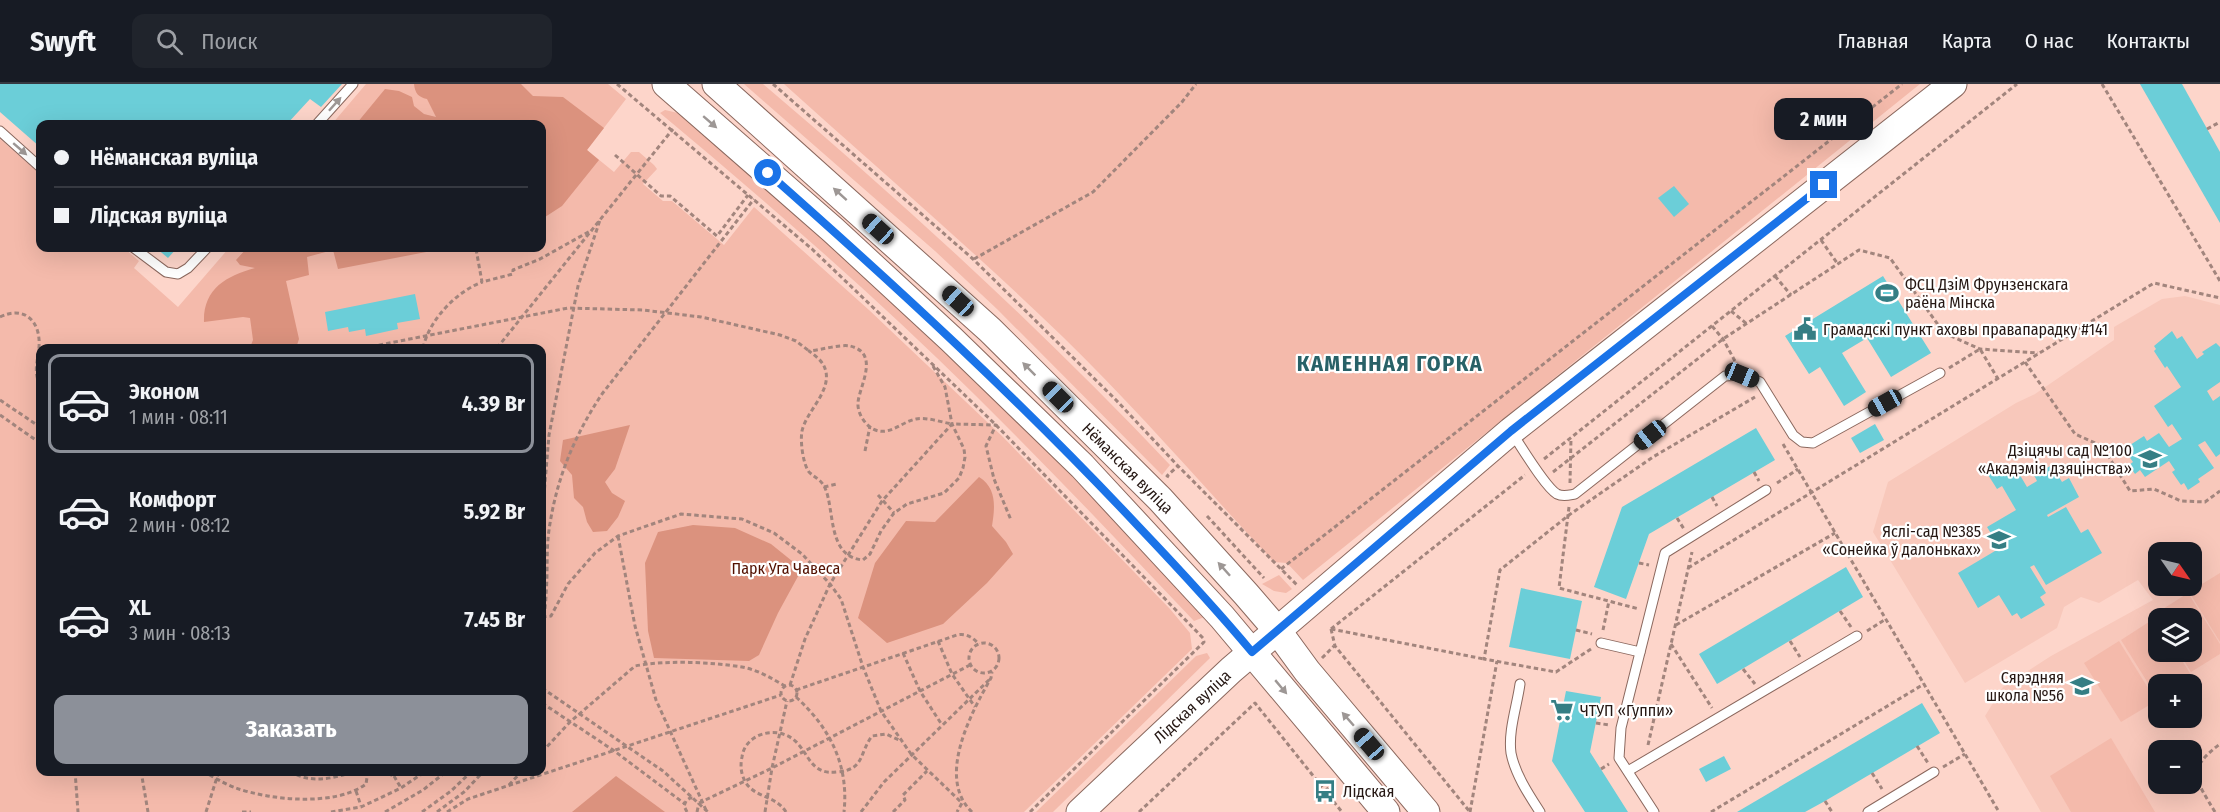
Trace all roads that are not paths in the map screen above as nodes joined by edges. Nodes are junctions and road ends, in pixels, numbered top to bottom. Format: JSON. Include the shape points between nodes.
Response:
{"nodes":[{"id":1,"x":353,"y":84,"type":"edge"},
{"id":2,"x":666,"y":84,"type":"edge"},
{"id":3,"x":716,"y":84,"type":"edge"},
{"id":4,"x":1953,"y":84,"type":"edge"},
{"id":5,"x":321,"y":120,"type":"edge"},
{"id":6,"x":0,"y":131,"type":"edge"},
{"id":7,"x":36,"y":163,"type":"edge"},
{"id":8,"x":139,"y":252,"type":"edge"},
{"id":9,"x":203,"y":252,"type":"edge"},
{"id":10,"x":1940,"y":373,"type":"road end"},
{"id":11,"x":1511,"y":431,"type":"junction"},
{"id":12,"x":1766,"y":490,"type":"road end"},
{"id":13,"x":1277,"y":630,"type":"junction"},
{"id":14,"x":1857,"y":636,"type":"road end"},
{"id":15,"x":1602,"y":640,"type":"road end"},
{"id":16,"x":1252,"y":652,"type":"junction"},
{"id":17,"x":1640,"y":652,"type":"junction"},
{"id":18,"x":1521,"y":684,"type":"dead end"},
{"id":19,"x":1628,"y":771,"type":"junction"},
{"id":20,"x":1934,"y":772,"type":"road end"},
{"id":21,"x":1080,"y":812,"type":"edge"},
{"id":22,"x":1386,"y":812,"type":"edge"},
{"id":23,"x":1426,"y":812,"type":"edge"},
{"id":24,"x":1540,"y":812,"type":"edge"},
{"id":25,"x":1654,"y":812,"type":"edge"},
{"id":26,"x":1868,"y":812,"type":"edge"}],
"edges":[{"from":5,"to":1,"type":"lane","one_way":true},
{"from":2,"to":16,"type":"main road","name":"Нёманская вуліца","one_way":true,"via":[[951,339],[1082,466]]},
{"from":13,"to":3,"type":"main road","name":"Нёманская вуліца","one_way":true,"via":[[1160,499],[990,330]]},
{"from":4,"to":11,"type":"main road","name":"Лідская вуліца"},
{"from":6,"to":7,"type":"lane","one_way":true},
{"from":8,"to":9,"type":"lane","via":[[166,272],[178,274]]},
{"from":10,"to":11,"type":"lane","via":[[1813,443],[1802,442],[1793,435],[1760,382],[1742,375],[1725,376],[1569,495],[1557,494]]},
{"from":11,"to":13,"type":"main road","name":"Лідская вуліца"},
{"from":12,"to":17,"type":"lane","via":[[1665,553]]},
{"from":13,"to":16,"type":"main road","name":"Лідская вуліца"},
{"from":23,"to":13,"type":"main road","name":"Нёманская вуліца","one_way":true},
{"from":14,"to":19,"type":"lane"},
{"from":15,"to":17,"type":"lane"},
{"from":16,"to":21,"type":"main road","name":"Лідская вуліца"},
{"from":16,"to":22,"type":"main road","name":"Нёманская вуліца","one_way":true},
{"from":17,"to":19,"type":"lane","via":[[1621,728],[1619,758]]},
{"from":18,"to":24,"type":"lane","via":[[1510,740],[1512,755]]},
{"from":19,"to":25,"type":"lane"},
{"from":20,"to":26,"type":"lane"}]}
